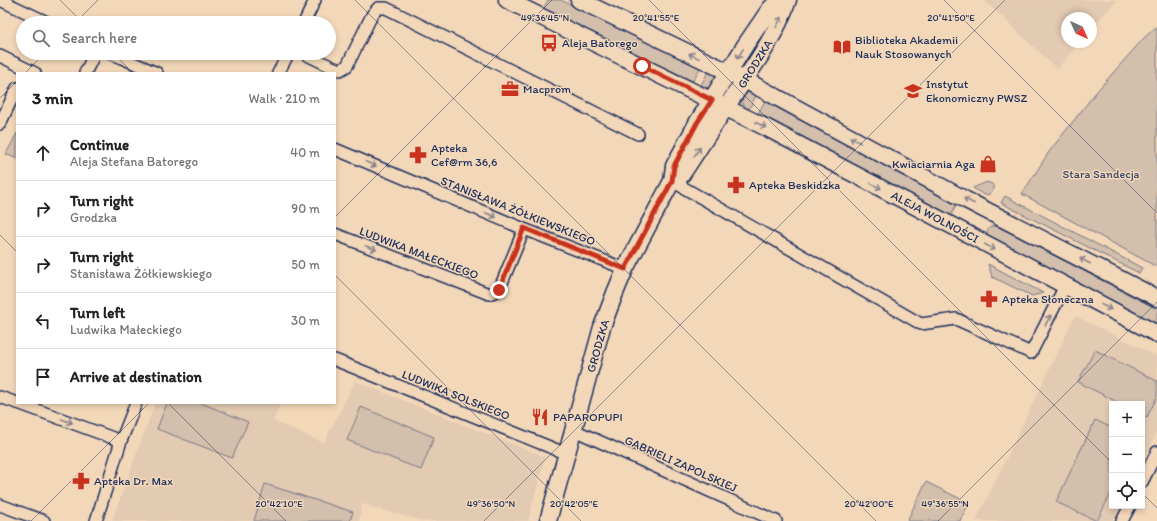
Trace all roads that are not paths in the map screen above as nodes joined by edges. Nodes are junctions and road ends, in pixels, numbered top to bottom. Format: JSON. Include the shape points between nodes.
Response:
{"nodes":[{"id":1,"x":0,"y":0,"type":"edge"},
{"id":2,"x":315,"y":0,"type":"edge"},
{"id":3,"x":507,"y":0,"type":"edge"},
{"id":4,"x":579,"y":0,"type":"edge"},
{"id":5,"x":779,"y":0,"type":"edge"},
{"id":6,"x":788,"y":0,"type":"edge"},
{"id":7,"x":34,"y":16,"type":"edge"},
{"id":8,"x":307,"y":16,"type":"edge"},
{"id":9,"x":0,"y":56,"type":"edge"},
{"id":10,"x":92,"y":60,"type":"edge"},
{"id":11,"x":126,"y":60,"type":"edge"},
{"id":12,"x":285,"y":60,"type":"edge"},
{"id":13,"x":318,"y":60,"type":"edge"},
{"id":14,"x":28,"y":72,"type":"edge"},
{"id":15,"x":86,"y":72,"type":"edge"},
{"id":16,"x":155,"y":72,"type":"edge"},
{"id":17,"x":279,"y":72,"type":"edge"},
{"id":18,"x":729,"y":72,"type":"junction"},
{"id":19,"x":745,"y":80,"type":"junction"},
{"id":20,"x":16,"y":90,"type":"edge"},
{"id":21,"x":719,"y":104,"type":"junction"},
{"id":22,"x":0,"y":124,"type":"edge"},
{"id":23,"x":638,"y":134,"type":"dead end"},
{"id":24,"x":336,"y":149,"type":"edge"},
{"id":25,"x":672,"y":181,"type":"junction"},
{"id":26,"x":524,"y":228,"type":"junction"},
{"id":27,"x":336,"y":234,"type":"edge"},
{"id":28,"x":625,"y":269,"type":"junction"},
{"id":29,"x":1065,"y":286,"type":"junction"},
{"id":30,"x":1157,"y":298,"type":"edge"},
{"id":31,"x":1157,"y":334,"type":"edge"},
{"id":32,"x":336,"y":360,"type":"edge"},
{"id":33,"x":0,"y":397,"type":"edge"},
{"id":34,"x":16,"y":403,"type":"edge"},
{"id":35,"x":20,"y":404,"type":"edge"},
{"id":36,"x":136,"y":404,"type":"edge"},
{"id":37,"x":574,"y":430,"type":"junction"},
{"id":38,"x":121,"y":441,"type":"junction"},
{"id":39,"x":1157,"y":452,"type":"edge"},
{"id":40,"x":567,"y":454,"type":"junction"},
{"id":41,"x":1145,"y":476,"type":"edge"},
{"id":42,"x":0,"y":505,"type":"edge"},
{"id":43,"x":1128,"y":509,"type":"edge"},
{"id":44,"x":44,"y":521,"type":"edge"},
{"id":45,"x":96,"y":521,"type":"edge"},
{"id":46,"x":548,"y":521,"type":"edge"},
{"id":47,"x":776,"y":521,"type":"edge"},
{"id":48,"x":1122,"y":521,"type":"edge"}],
"edges":[{"from":1,"to":7,"type":"street"},
{"from":2,"to":8,"type":"street"},
{"from":3,"to":21,"type":"street","name":"ALEJA WOLNOŚCI"},
{"from":18,"to":4,"type":"street","one_way":true},
{"from":5,"to":18,"type":"street","name":"GRODZKA","one_way":true,"via":[[770,9]]},
{"from":19,"to":6,"type":"street","name":"GRODZKA","one_way":true,"via":[[783,17]]},
{"from":9,"to":14,"type":"street"},
{"from":10,"to":15,"type":"street"},
{"from":11,"to":16,"type":"street"},
{"from":12,"to":17,"type":"street"},
{"from":13,"to":23,"type":"street","via":[[340,70],[347,66],[372,15],[378,8],[386,8]]},
{"from":18,"to":19,"type":"street"},
{"from":18,"to":21,"type":"street","name":"GRODZKA"},
{"from":19,"to":21,"type":"street","name":"GRODZKA"},
{"from":30,"to":19,"type":"street","one_way":true,"via":[[966,200]]},
{"from":20,"to":22,"type":"street"},
{"from":21,"to":25,"type":"street","name":"GRODZKA","via":[[697,123],[674,166]]},
{"from":21,"to":29,"type":"street","name":"ALEJA WOLNOŚCI","one_way":true},
{"from":24,"to":26,"type":"street","name":"STANISŁAWA ŻÓŁKIEWSKIEGO","one_way":true},
{"from":25,"to":28,"type":"street","name":"GRODZKA"},
{"from":25,"to":29,"type":"street","one_way":true,"via":[[921,324],[956,319],[1031,353]]},
{"from":27,"to":26,"type":"street","name":"LUDWIKA MAŁECKIEGO","one_way":true,"via":[[489,294],[499,290]]},
{"from":26,"to":28,"type":"street","name":"STANISŁAWA ŻÓŁKIEWSKIEGO"},
{"from":28,"to":37,"type":"street","name":"GRODZKA","via":[[602,327]]},
{"from":29,"to":31,"type":"street","name":"ALEJA WOLNOŚCI","one_way":true},
{"from":32,"to":40,"type":"street","name":"LUDWIKA SOLSKIEGO"},
{"from":33,"to":34,"type":"street"},
{"from":35,"to":38,"type":"street","one_way":true},
{"from":36,"to":38,"type":"street"},
{"from":37,"to":40,"type":"street","name":"GRODZKA"},
{"from":37,"to":47,"type":"street","name":"GABRIELI ZAPOLSKIEJ"},
{"from":38,"to":45,"type":"street"},
{"from":39,"to":41,"type":"street"},
{"from":40,"to":46,"type":"street","name":"GRODZKA"},
{"from":42,"to":44,"type":"street"},
{"from":43,"to":48,"type":"street"}]}
